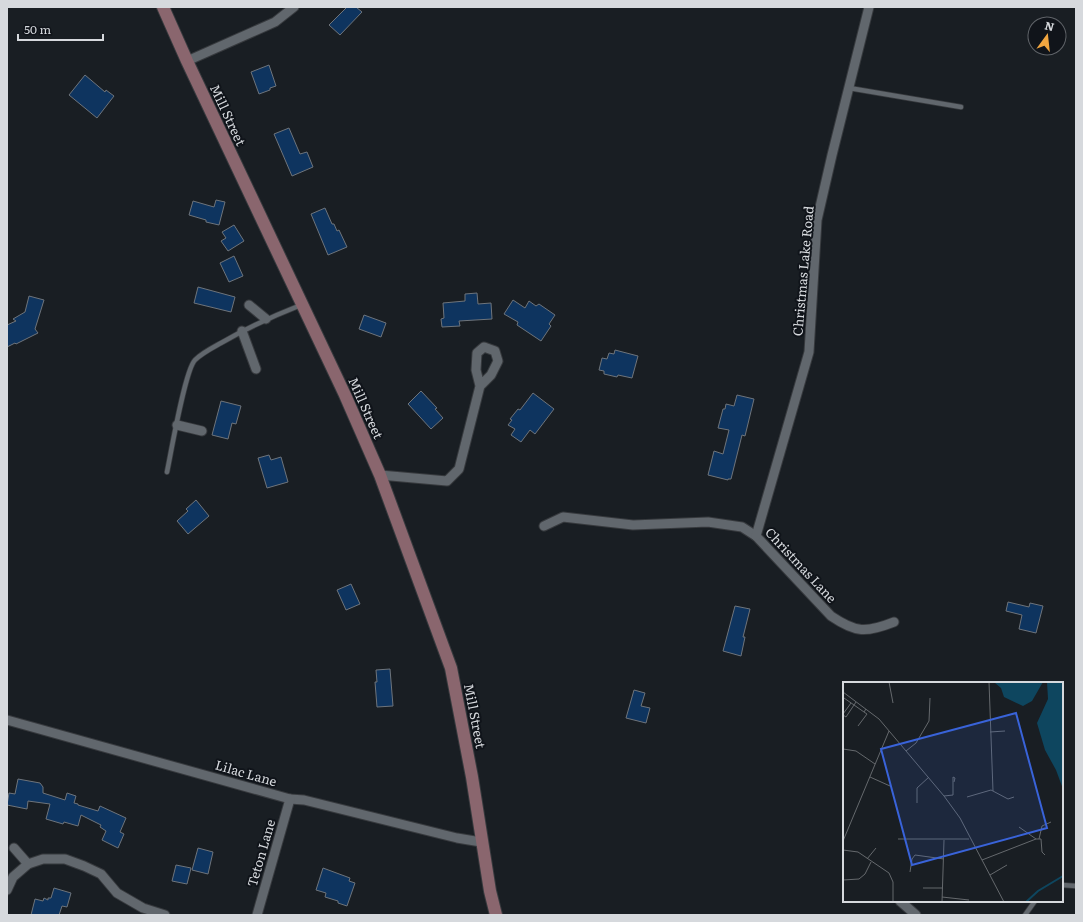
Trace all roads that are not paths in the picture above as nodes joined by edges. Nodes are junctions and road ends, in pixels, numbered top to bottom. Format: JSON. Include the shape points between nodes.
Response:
{"nodes":[{"id":1,"x":163,"y":7,"type":"edge"},
{"id":2,"x":294,"y":7,"type":"edge"},
{"id":3,"x":869,"y":7,"type":"edge"},
{"id":4,"x":187,"y":61,"type":"junction"},
{"id":5,"x":848,"y":88,"type":"junction"},
{"id":6,"x":961,"y":107,"type":"dead end"},
{"id":7,"x":302,"y":304,"type":"junction"},
{"id":8,"x":249,"y":305,"type":"dead end"},
{"id":9,"x":266,"y":319,"type":"junction"},
{"id":10,"x":242,"y":331,"type":"junction"},
{"id":11,"x":256,"y":370,"type":"dead end"},
{"id":12,"x":480,"y":386,"type":"dead end"},
{"id":13,"x":177,"y":425,"type":"junction"},
{"id":14,"x":202,"y":431,"type":"dead end"},
{"id":15,"x":166,"y":472,"type":"dead end"},
{"id":16,"x":380,"y":475,"type":"junction"},
{"id":17,"x":544,"y":526,"type":"dead end"},
{"id":18,"x":756,"y":536,"type":"junction"},
{"id":19,"x":894,"y":622,"type":"dead end"},
{"id":20,"x":7,"y":720,"type":"edge"},
{"id":21,"x":290,"y":799,"type":"junction"},
{"id":22,"x":481,"y":842,"type":"junction"},
{"id":23,"x":14,"y":848,"type":"dead end"},
{"id":24,"x":28,"y":864,"type":"junction"},
{"id":25,"x":1063,"y":885,"type":"edge"},
{"id":26,"x":1076,"y":886,"type":"edge"},
{"id":27,"x":7,"y":890,"type":"edge"},
{"id":28,"x":901,"y":902,"type":"edge"},
{"id":29,"x":1034,"y":902,"type":"edge"},
{"id":30,"x":166,"y":915,"type":"edge"},
{"id":31,"x":257,"y":915,"type":"edge"},
{"id":32,"x":496,"y":915,"type":"edge"},
{"id":33,"x":916,"y":915,"type":"edge"},
{"id":34,"x":1025,"y":915,"type":"edge"}],
"edges":[{"from":1,"to":4,"type":"main road","name":"Mill Street"},
{"from":2,"to":4,"type":"street","via":[[275,22]]},
{"from":3,"to":5,"type":"street","name":"Christmas Lake Road"},
{"from":4,"to":7,"type":"main road","name":"Mill Street"},
{"from":5,"to":6,"type":"lane"},
{"from":5,"to":18,"type":"street","name":"Christmas Lake Road","via":[[817,220],[809,352]]},
{"from":7,"to":9,"type":"lane"},
{"from":7,"to":16,"type":"main road","name":"Mill Street"},
{"from":8,"to":9,"type":"street"},
{"from":9,"to":10,"type":"lane"},
{"from":10,"to":11,"type":"street"},
{"from":10,"to":13,"type":"lane","via":[[194,360],[187,378]]},
{"from":12,"to":16,"type":"street","via":[[459,469],[447,481]]},
{"from":13,"to":14,"type":"street"},
{"from":13,"to":15,"type":"lane"},
{"from":16,"to":22,"type":"main road","name":"Mill Street","via":[[451,668],[472,777]]},
{"from":17,"to":18,"type":"street","name":"Christmas Lane","via":[[563,517],[633,525],[708,522],[742,527]]},
{"from":18,"to":19,"type":"street","name":"Christmas Lane","via":[[831,616],[845,626],[862,630],[877,629]]},
{"from":20,"to":21,"type":"street","name":"Lilac Lane"},
{"from":21,"to":22,"type":"street","name":"Lilac Lane","via":[[304,800]]},
{"from":21,"to":31,"type":"street","name":"Teton Lane"},
{"from":22,"to":32,"type":"main road","name":"Mill Street"},
{"from":23,"to":24,"type":"street"},
{"from":24,"to":27,"type":"street","via":[[12,877]]},
{"from":24,"to":30,"type":"street","via":[[43,859],[65,859],[84,866],[101,874],[117,893],[143,908]]},
{"from":25,"to":26,"type":"lane"},
{"from":28,"to":33,"type":"street"},
{"from":29,"to":34,"type":"lane"}]}
